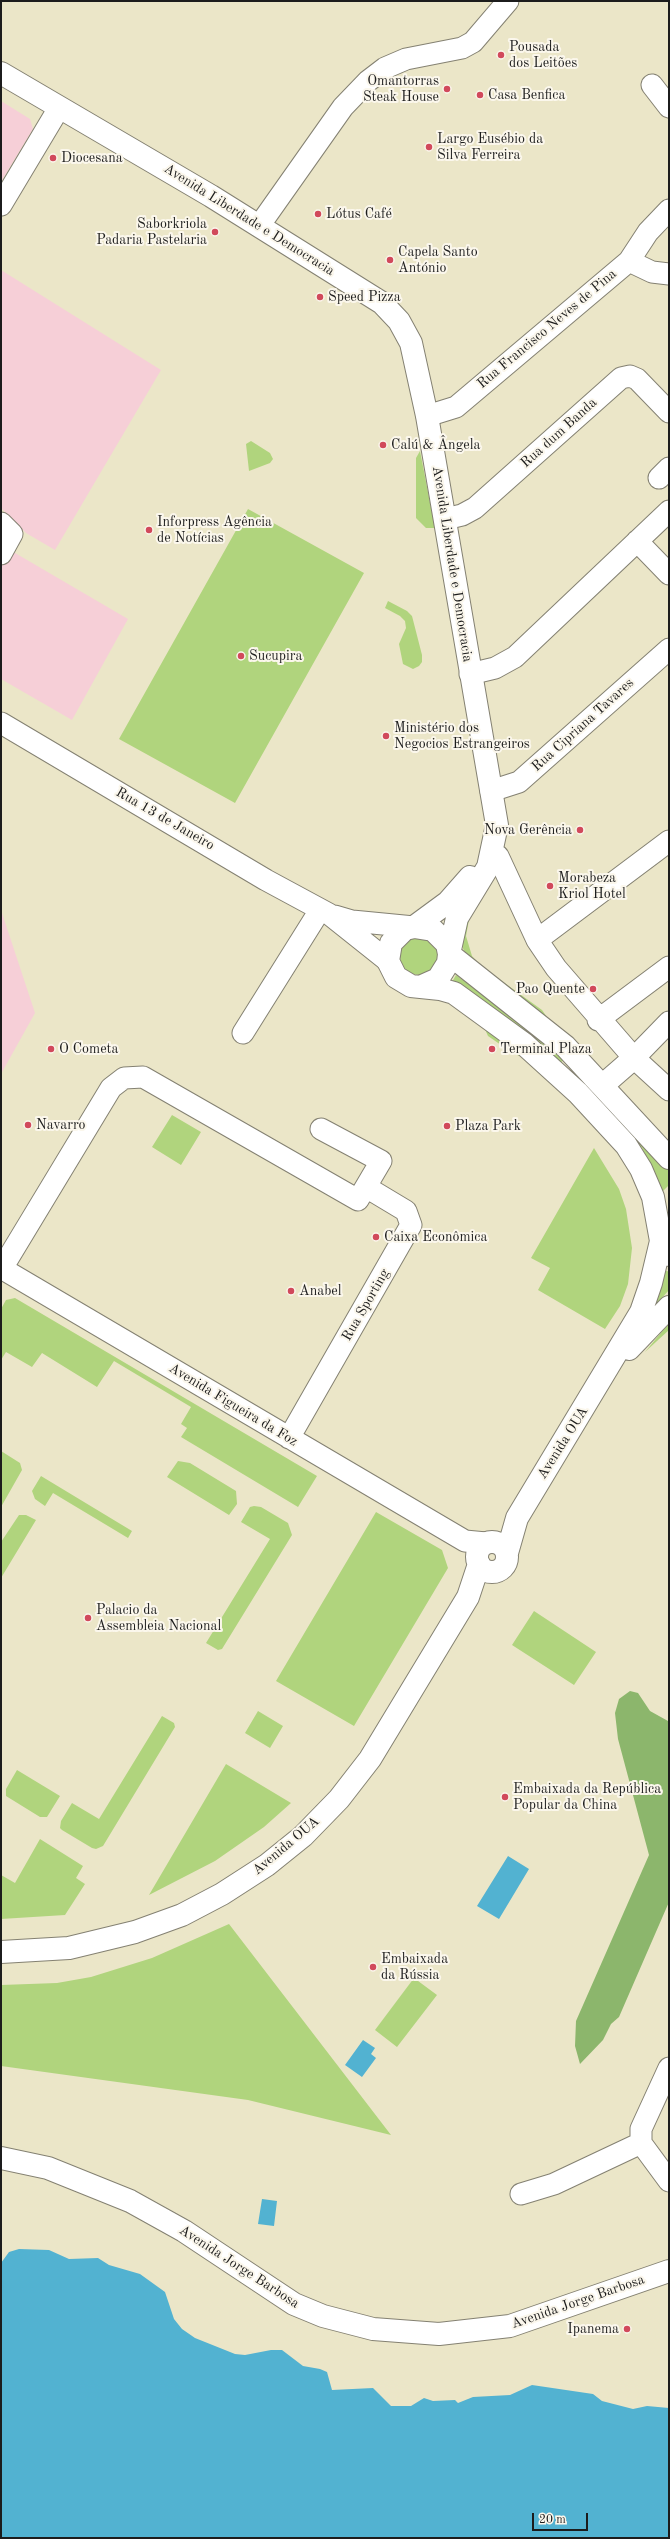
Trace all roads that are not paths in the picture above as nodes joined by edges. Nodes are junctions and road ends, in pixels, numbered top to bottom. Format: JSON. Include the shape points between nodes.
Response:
{"nodes":[{"id":1,"x":508,"y":1,"type":"edge"},
{"id":2,"x":1,"y":73,"type":"edge"},
{"id":3,"x":652,"y":85,"type":"dead end"},
{"id":4,"x":669,"y":107,"type":"edge"},
{"id":5,"x":59,"y":108,"type":"junction"},
{"id":6,"x":1,"y":204,"type":"edge"},
{"id":7,"x":669,"y":210,"type":"edge"},
{"id":8,"x":259,"y":226,"type":"junction"},
{"id":9,"x":629,"y":261,"type":"junction"},
{"id":10,"x":669,"y":274,"type":"edge"},
{"id":11,"x":669,"y":412,"type":"edge"},
{"id":12,"x":427,"y":416,"type":"junction"},
{"id":13,"x":669,"y":511,"type":"edge"},
{"id":14,"x":445,"y":519,"type":"junction"},
{"id":15,"x":1,"y":523,"type":"edge"},
{"id":16,"x":637,"y":541,"type":"junction"},
{"id":17,"x":1,"y":554,"type":"edge"},
{"id":18,"x":669,"y":574,"type":"edge"},
{"id":19,"x":669,"y":649,"type":"edge"},
{"id":20,"x":470,"y":674,"type":"junction"},
{"id":21,"x":1,"y":722,"type":"edge"},
{"id":22,"x":491,"y":791,"type":"junction"},
{"id":23,"x":496,"y":825,"type":"junction"},
{"id":24,"x":669,"y":841,"type":"edge"},
{"id":25,"x":498,"y":856,"type":"dead end"},
{"id":26,"x":325,"y":912,"type":"junction"},
{"id":27,"x":414,"y":926,"type":"junction"},
{"id":28,"x":537,"y":940,"type":"junction"},
{"id":29,"x":449,"y":954,"type":"junction"},
{"id":30,"x":388,"y":961,"type":"junction"},
{"id":31,"x":669,"y":967,"type":"edge"},
{"id":32,"x":420,"y":987,"type":"junction"},
{"id":33,"x":598,"y":1020,"type":"junction"},
{"id":34,"x":669,"y":1022,"type":"edge"},
{"id":35,"x":243,"y":1033,"type":"dead end"},
{"id":36,"x":634,"y":1058,"type":"junction"},
{"id":37,"x":603,"y":1085,"type":"junction"},
{"id":38,"x":669,"y":1090,"type":"edge"},
{"id":39,"x":321,"y":1129,"type":"dead end"},
{"id":40,"x":669,"y":1158,"type":"edge"},
{"id":41,"x":366,"y":1187,"type":"junction"},
{"id":42,"x":669,"y":1206,"type":"edge"},
{"id":43,"x":664,"y":1243,"type":"edge"},
{"id":44,"x":1,"y":1269,"type":"edge"},
{"id":45,"x":669,"y":1307,"type":"edge"},
{"id":46,"x":609,"y":1368,"type":"junction"},
{"id":47,"x":289,"y":1438,"type":"junction"},
{"id":48,"x":486,"y":1554,"type":"junction"},
{"id":49,"x":1,"y":1952,"type":"edge"},
{"id":50,"x":669,"y":2068,"type":"edge"},
{"id":51,"x":641,"y":2143,"type":"junction"},
{"id":52,"x":1,"y":2158,"type":"edge"},
{"id":53,"x":669,"y":2181,"type":"edge"},
{"id":54,"x":521,"y":2194,"type":"dead end"},
{"id":55,"x":669,"y":2271,"type":"edge"}],
"edges":[{"from":1,"to":8,"type":"street","via":[[473,42],[462,48],[406,59],[385,68],[368,81],[343,107]]},
{"from":2,"to":5,"type":"street","name":"Avenida Liberdade e Democracia"},
{"from":3,"to":4,"type":"street"},
{"from":5,"to":6,"type":"street"},
{"from":5,"to":8,"type":"street","name":"Avenida Liberdade e Democracia"},
{"from":7,"to":9,"type":"street","via":[[648,232]]},
{"from":8,"to":12,"type":"street","name":"Avenida Liberdade e Democracia","via":[[382,303],[395,317],[412,343]]},
{"from":9,"to":10,"type":"street","name":"Rua Francisco Neves de Pina","via":[[652,272]]},
{"from":9,"to":12,"type":"street","name":"Rua Francisco Neves de Pina","via":[[456,406]]},
{"from":11,"to":14,"type":"street","name":"Rua dum Banda","via":[[637,379],[630,376],[621,378],[475,508],[462,515]]},
{"from":12,"to":14,"type":"street","name":"Avenida Liberdade e Democracia"},
{"from":13,"to":16,"type":"street"},
{"from":14,"to":20,"type":"street","name":"Avenida Liberdade e Democracia"},
{"from":15,"to":17,"type":"street","via":[[12,534]]},
{"from":16,"to":18,"type":"street"},
{"from":16,"to":20,"type":"street","via":[[515,656],[495,668]]},
{"from":19,"to":22,"type":"street","name":"Rua Cipriana Tavares","via":[[519,782]]},
{"from":20,"to":22,"type":"street","name":"Avenida Liberdade e Democracia"},
{"from":21,"to":26,"type":"street","name":"Rua 13 de Janeiro","via":[[266,880]]},
{"from":22,"to":23,"type":"street","name":"Avenida Liberdade e Democracia"},
{"from":23,"to":27,"type":"street","via":[[479,864],[462,887],[448,902]]},
{"from":23,"to":29,"type":"street","name":"Avenida Liberdade e Democracia","via":[[488,867],[457,918]]},
{"from":24,"to":28,"type":"street"},
{"from":25,"to":28,"type":"street"},
{"from":26,"to":27,"type":"street","name":"Rua 13 de Janeiro","via":[[352,921]]},
{"from":26,"to":30,"type":"street","name":"Rua 13 de Janeiro"},
{"from":26,"to":35,"type":"street"},
{"from":27,"to":29,"type":"street","via":[[433,930],[446,944]]},
{"from":27,"to":30,"type":"street","via":[[405,929],[391,943]]},
{"from":28,"to":33,"type":"street"},
{"from":29,"to":32,"type":"street","via":[[448,963],[441,976]]},
{"from":29,"to":37,"type":"street","via":[[565,1046]]},
{"from":30,"to":32,"type":"street","via":[[396,977]]},
{"from":31,"to":33,"type":"street"},
{"from":32,"to":43,"type":"street","via":[[454,993],[477,1009],[560,1075],[602,1117],[626,1145],[647,1181]]},
{"from":33,"to":36,"type":"street"},
{"from":34,"to":36,"type":"street"},
{"from":36,"to":37,"type":"street"},
{"from":36,"to":38,"type":"street"},
{"from":37,"to":40,"type":"street"},
{"from":39,"to":41,"type":"street","via":[[381,1161]]},
{"from":41,"to":44,"type":"street","via":[[358,1200],[143,1077],[128,1077],[116,1082],[111,1088]]},
{"from":41,"to":47,"type":"street","name":"Rua Sporting","via":[[406,1211],[411,1226]]},
{"from":42,"to":43,"type":"street","name":"Avenida OUA","via":[[662,1220]]},
{"from":43,"to":46,"type":"street","name":"Avenida OUA","via":[[641,1312]]},
{"from":44,"to":47,"type":"street","name":"Avenida Figueira da Foz"},
{"from":45,"to":46,"type":"street","name":"Avenida OUA"},
{"from":46,"to":48,"type":"street","name":"Avenida OUA","via":[[517,1518]]},
{"from":47,"to":48,"type":"street","name":"Avenida Figueira da Foz"},
{"from":48,"to":49,"type":"street","name":"Avenida OUA","via":[[468,1597],[370,1759],[329,1810],[268,1865],[182,1915],[135,1932],[69,1948]]},
{"from":50,"to":51,"type":"street","via":[[641,2129]]},
{"from":51,"to":53,"type":"street"},
{"from":51,"to":54,"type":"street","via":[[568,2178]]},
{"from":52,"to":55,"type":"street","name":"Avenida Jorge Barbosa","via":[[48,2168],[130,2201],[184,2231],[294,2304],[323,2316],[373,2329],[439,2334],[510,2326]]}]}
